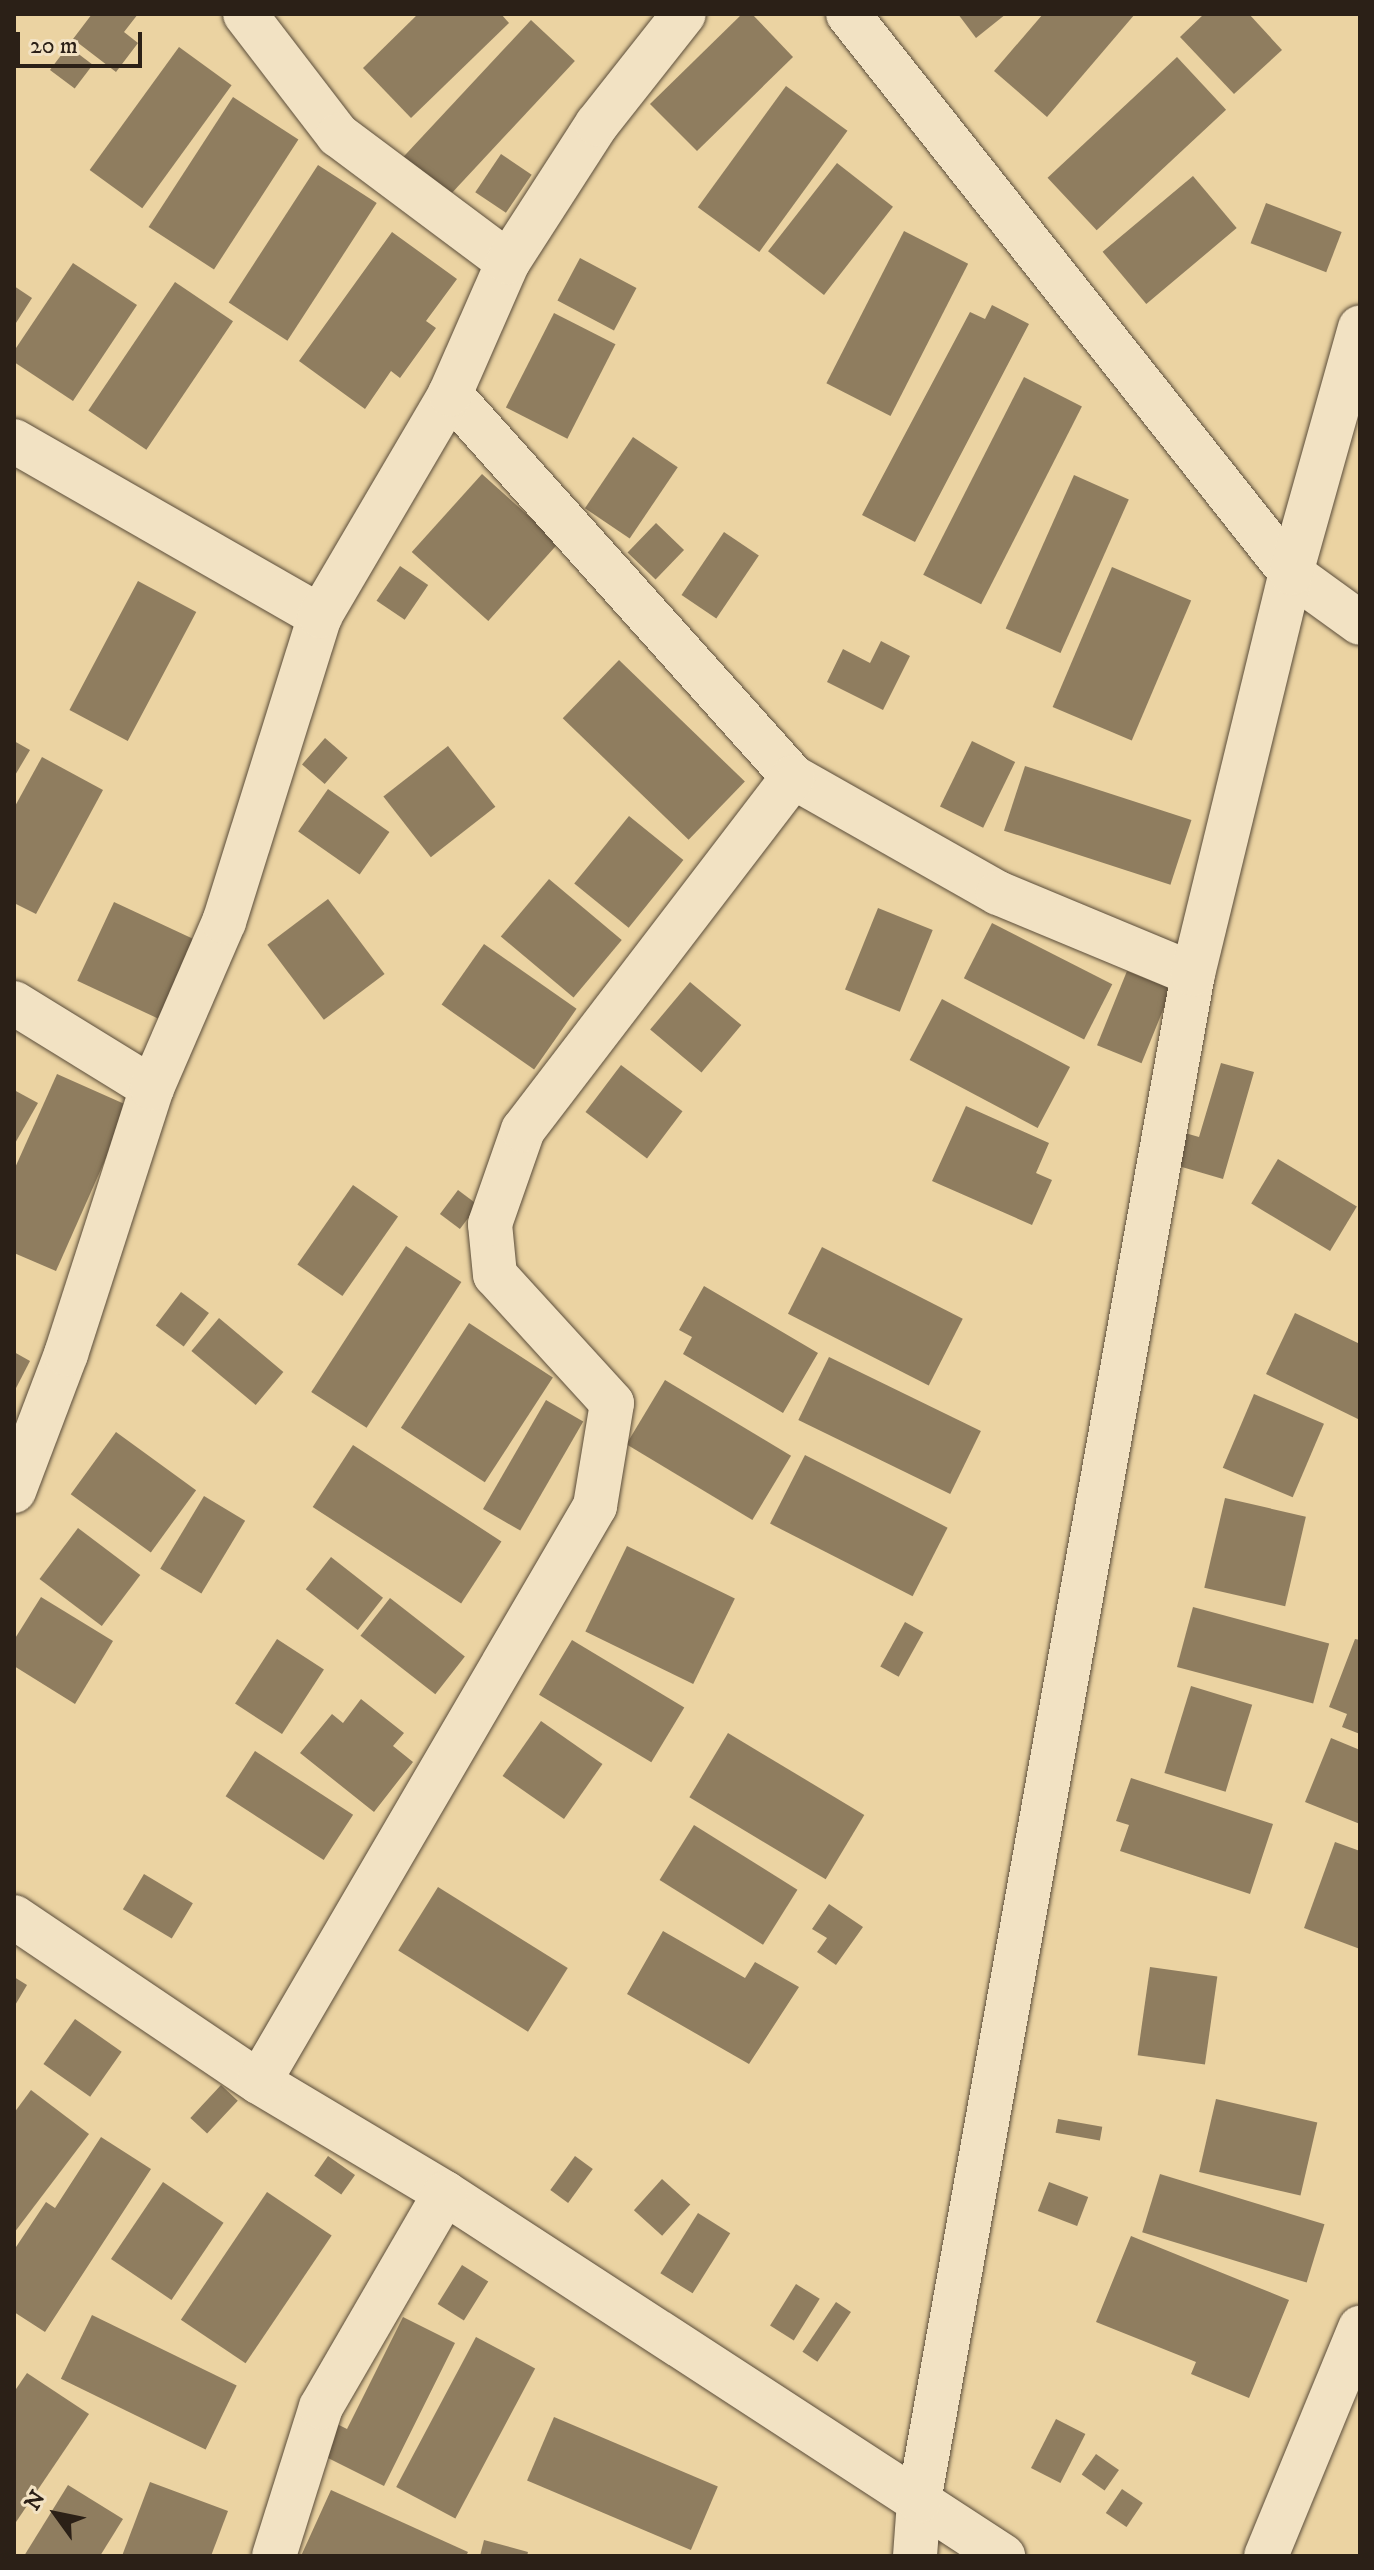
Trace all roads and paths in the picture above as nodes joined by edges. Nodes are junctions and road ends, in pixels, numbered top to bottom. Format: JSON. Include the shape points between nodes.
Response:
{"nodes":[{"id":1,"x":245,"y":14,"type":"edge"},
{"id":2,"x":684,"y":14,"type":"edge"},
{"id":3,"x":848,"y":14,"type":"edge"},
{"id":4,"x":508,"y":262,"type":"junction"},
{"id":5,"x":1360,"y":328,"type":"edge"},
{"id":6,"x":450,"y":394,"type":"junction"},
{"id":7,"x":14,"y":441,"type":"edge"},
{"id":8,"x":1291,"y":573,"type":"junction"},
{"id":9,"x":320,"y":616,"type":"junction"},
{"id":10,"x":1360,"y":623,"type":"edge"},
{"id":11,"x":793,"y":777,"type":"junction"},
{"id":12,"x":1193,"y":974,"type":"junction"},
{"id":13,"x":14,"y":1003,"type":"edge"},
{"id":14,"x":152,"y":1088,"type":"junction"},
{"id":15,"x":14,"y":1491,"type":"edge"},
{"id":16,"x":14,"y":1917,"type":"edge"},
{"id":17,"x":259,"y":2082,"type":"junction"},
{"id":18,"x":445,"y":2193,"type":"junction"},
{"id":19,"x":1360,"y":2328,"type":"edge"},
{"id":20,"x":919,"y":2501,"type":"junction"},
{"id":21,"x":274,"y":2556,"type":"edge"},
{"id":22,"x":915,"y":2556,"type":"edge"},
{"id":23,"x":1003,"y":2556,"type":"edge"},
{"id":24,"x":1266,"y":2556,"type":"edge"}],
"edges":[{"from":1,"to":4,"type":"street","via":[[338,135]]},
{"from":2,"to":4,"type":"street","via":[[597,124]]},
{"from":3,"to":8,"type":"street"},
{"from":4,"to":6,"type":"street"},
{"from":5,"to":8,"type":"street"},
{"from":6,"to":9,"type":"street"},
{"from":6,"to":11,"type":"street"},
{"from":7,"to":9,"type":"street"},
{"from":8,"to":10,"type":"street"},
{"from":8,"to":12,"type":"street"},
{"from":9,"to":14,"type":"street","via":[[224,922]]},
{"from":11,"to":12,"type":"street","via":[[998,893]]},
{"from":11,"to":17,"type":"street","via":[[523,1130],[490,1224],[495,1275],[612,1403],[595,1506]]},
{"from":12,"to":20,"type":"street"},
{"from":13,"to":14,"type":"street"},
{"from":14,"to":15,"type":"street","via":[[66,1354]]},
{"from":16,"to":17,"type":"street"},
{"from":17,"to":18,"type":"street"},
{"from":18,"to":20,"type":"street"},
{"from":18,"to":21,"type":"street","via":[[321,2407]]},
{"from":19,"to":24,"type":"street"},
{"from":20,"to":22,"type":"street"},
{"from":20,"to":23,"type":"street"}]}
